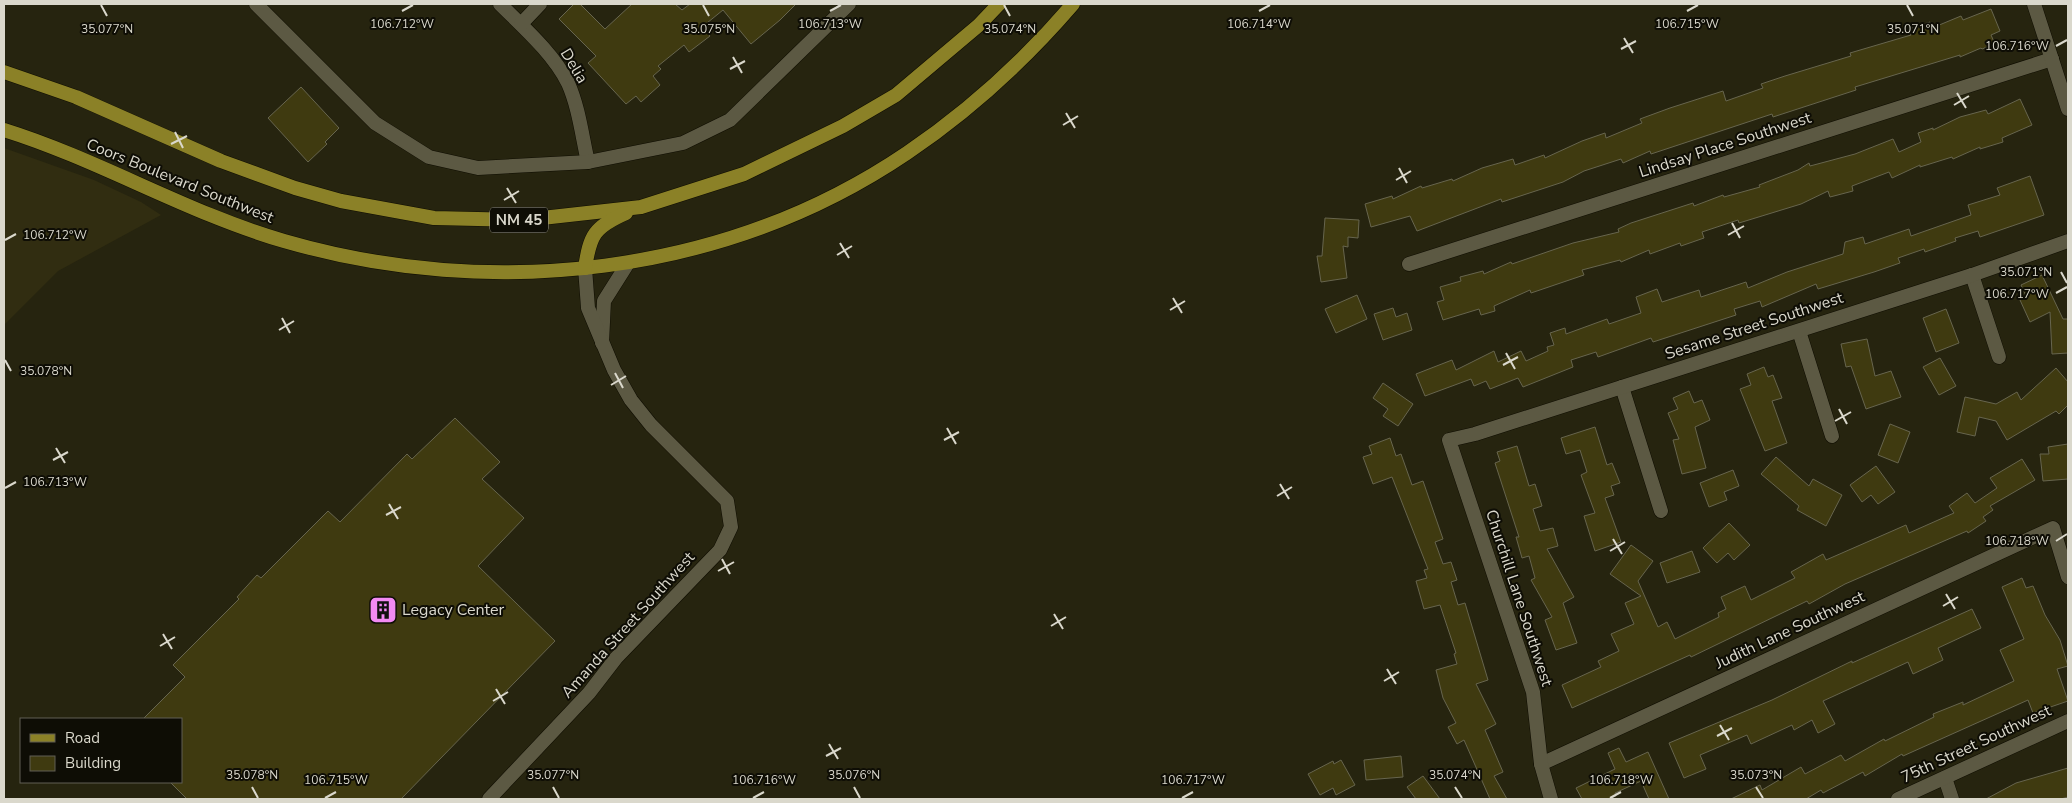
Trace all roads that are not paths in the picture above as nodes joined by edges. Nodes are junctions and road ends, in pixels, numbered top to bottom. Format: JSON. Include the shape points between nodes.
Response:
{"nodes":[{"id":1,"x":256,"y":4,"type":"edge"},
{"id":2,"x":500,"y":4,"type":"edge"},
{"id":3,"x":540,"y":4,"type":"edge"},
{"id":4,"x":849,"y":4,"type":"edge"},
{"id":5,"x":999,"y":4,"type":"edge"},
{"id":6,"x":1073,"y":4,"type":"edge"},
{"id":7,"x":2034,"y":4,"type":"edge"},
{"id":8,"x":521,"y":24,"type":"junction"},
{"id":9,"x":2052,"y":59,"type":"junction"},
{"id":10,"x":4,"y":72,"type":"edge"},
{"id":11,"x":2068,"y":109,"type":"edge"},
{"id":12,"x":4,"y":130,"type":"edge"},
{"id":13,"x":588,"y":162,"type":"junction"},
{"id":14,"x":641,"y":207,"type":"junction"},
{"id":15,"x":2068,"y":241,"type":"edge"},
{"id":16,"x":628,"y":263,"type":"junction"},
{"id":17,"x":1409,"y":264,"type":"dead end"},
{"id":18,"x":585,"y":268,"type":"junction"},
{"id":19,"x":1972,"y":275,"type":"junction"},
{"id":20,"x":1799,"y":331,"type":"junction"},
{"id":21,"x":602,"y":343,"type":"junction"},
{"id":22,"x":1999,"y":357,"type":"dead end"},
{"id":23,"x":1622,"y":387,"type":"junction"},
{"id":24,"x":1832,"y":436,"type":"dead end"},
{"id":25,"x":1449,"y":440,"type":"joint"},
{"id":26,"x":1661,"y":511,"type":"dead end"},
{"id":27,"x":2068,"y":577,"type":"edge"},
{"id":28,"x":2068,"y":721,"type":"edge"},
{"id":29,"x":1541,"y":764,"type":"junction"},
{"id":30,"x":1945,"y":778,"type":"junction"},
{"id":31,"x":489,"y":799,"type":"edge"},
{"id":32,"x":1552,"y":799,"type":"edge"},
{"id":33,"x":1898,"y":799,"type":"edge"},
{"id":34,"x":1952,"y":799,"type":"edge"}],
"edges":[{"from":1,"to":13,"type":"street","via":[[376,123],[429,157],[478,168]]},
{"from":2,"to":8,"type":"street","name":"Delia"},
{"from":3,"to":8,"type":"street"},
{"from":4,"to":13,"type":"street","via":[[730,120],[683,143]]},
{"from":5,"to":14,"type":"main road","name":"Coors Boulevard Southwest","number":"NM 45","via":[[896,95],[843,126],[744,174]]},
{"from":6,"to":16,"type":"main road","name":"Coors Boulevard Southwest","via":[[984,95],[905,155],[866,178],[775,222],[728,238]]},
{"from":7,"to":9,"type":"street"},
{"from":8,"to":13,"type":"street","name":"Delia","via":[[567,82],[575,102]]},
{"from":9,"to":11,"type":"street"},
{"from":9,"to":17,"type":"street","name":"Lindsay Place Southwest"},
{"from":10,"to":14,"type":"main road","name":"Coors Boulevard Southwest","number":"NM 45","via":[[76,97],[221,161],[341,201],[434,218],[480,220],[524,220]]},
{"from":12,"to":18,"type":"main road","name":"Coors Boulevard Southwest","via":[[227,222],[340,256],[395,266],[488,273]]},
{"from":14,"to":18,"type":"main road","via":[[610,219],[600,228],[590,240]]},
{"from":15,"to":19,"type":"street","name":"Sesame Street Southwest"},
{"from":16,"to":18,"type":"main road","name":"Coors Boulevard Southwest"},
{"from":16,"to":21,"type":"street","name":"Amanda Street Southwest","via":[[604,301]]},
{"from":18,"to":21,"type":"street","name":"Amanda Street Southwest","via":[[588,308]]},
{"from":19,"to":20,"type":"street","name":"Sesame Street Southwest"},
{"from":19,"to":22,"type":"street"},
{"from":20,"to":23,"type":"street","name":"Sesame Street Southwest"},
{"from":20,"to":24,"type":"street"},
{"from":21,"to":31,"type":"street","name":"Amanda Street Southwest","via":[[631,400],[651,425],[727,501],[731,527],[720,550],[616,658],[589,693]]},
{"from":23,"to":25,"type":"street","name":"Sesame Street Southwest"},
{"from":23,"to":26,"type":"street"},
{"from":25,"to":29,"type":"street","name":"Churchill Lane Southwest","via":[[1533,692]]},
{"from":27,"to":29,"type":"street","name":"Judith Lane Southwest","via":[[2053,528]]},
{"from":28,"to":30,"type":"street","name":"75th Street Southwest"},
{"from":29,"to":32,"type":"street","name":"Churchill Lane Southwest"},
{"from":30,"to":33,"type":"street","name":"75th Street Southwest"},
{"from":30,"to":34,"type":"street"}]}
